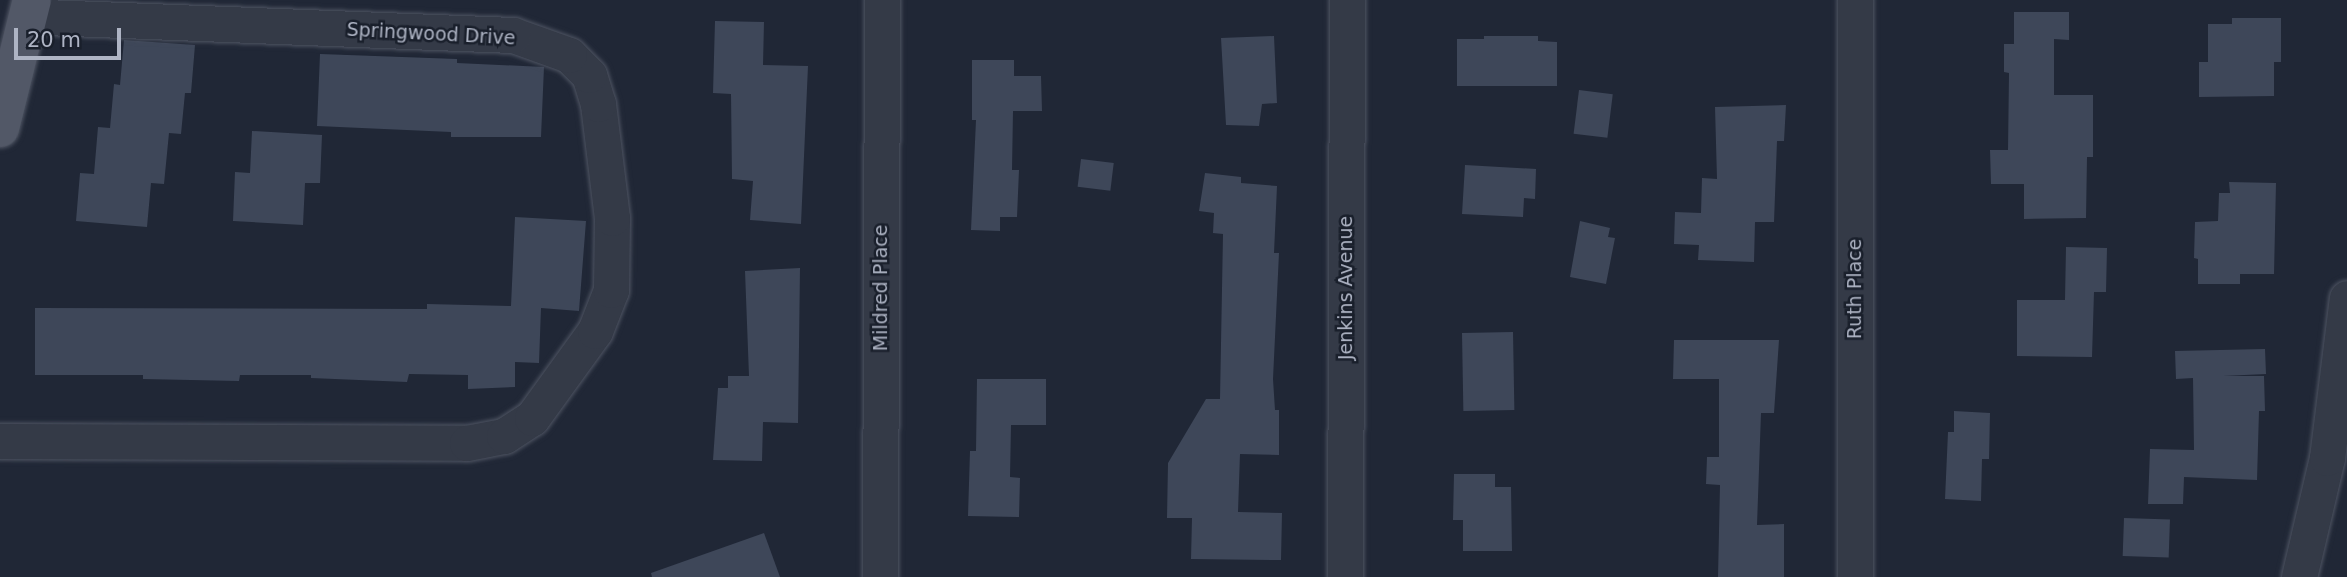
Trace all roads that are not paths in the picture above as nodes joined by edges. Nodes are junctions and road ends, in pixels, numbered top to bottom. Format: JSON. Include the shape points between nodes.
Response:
{"nodes":[{"id":1,"x":882,"y":0,"type":"edge"},
{"id":2,"x":1347,"y":0,"type":"edge"},
{"id":3,"x":1855,"y":0,"type":"edge"},
{"id":4,"x":30,"y":8,"type":"edge"},
{"id":5,"x":0,"y":128,"type":"edge"},
{"id":6,"x":2347,"y":298,"type":"edge"},
{"id":7,"x":0,"y":441,"type":"edge"},
{"id":8,"x":880,"y":577,"type":"edge"},
{"id":9,"x":1345,"y":577,"type":"edge"},
{"id":10,"x":1855,"y":577,"type":"edge"},
{"id":11,"x":2299,"y":577,"type":"edge"}],
"edges":[{"from":1,"to":8,"type":"street","name":"Mildred Place"},
{"from":2,"to":9,"type":"street","name":"Jenkins Avenue"},
{"from":3,"to":10,"type":"street","name":"Ruth Place"},
{"from":4,"to":5,"type":"main road"},
{"from":4,"to":7,"type":"street","name":"Springwood Drive","via":[[513,35],[569,55],[589,75],[598,104],[612,218],[611,290],[595,331],[532,418],[504,436],[467,443]]},
{"from":6,"to":11,"type":"street","via":[[2327,458]]}]}
